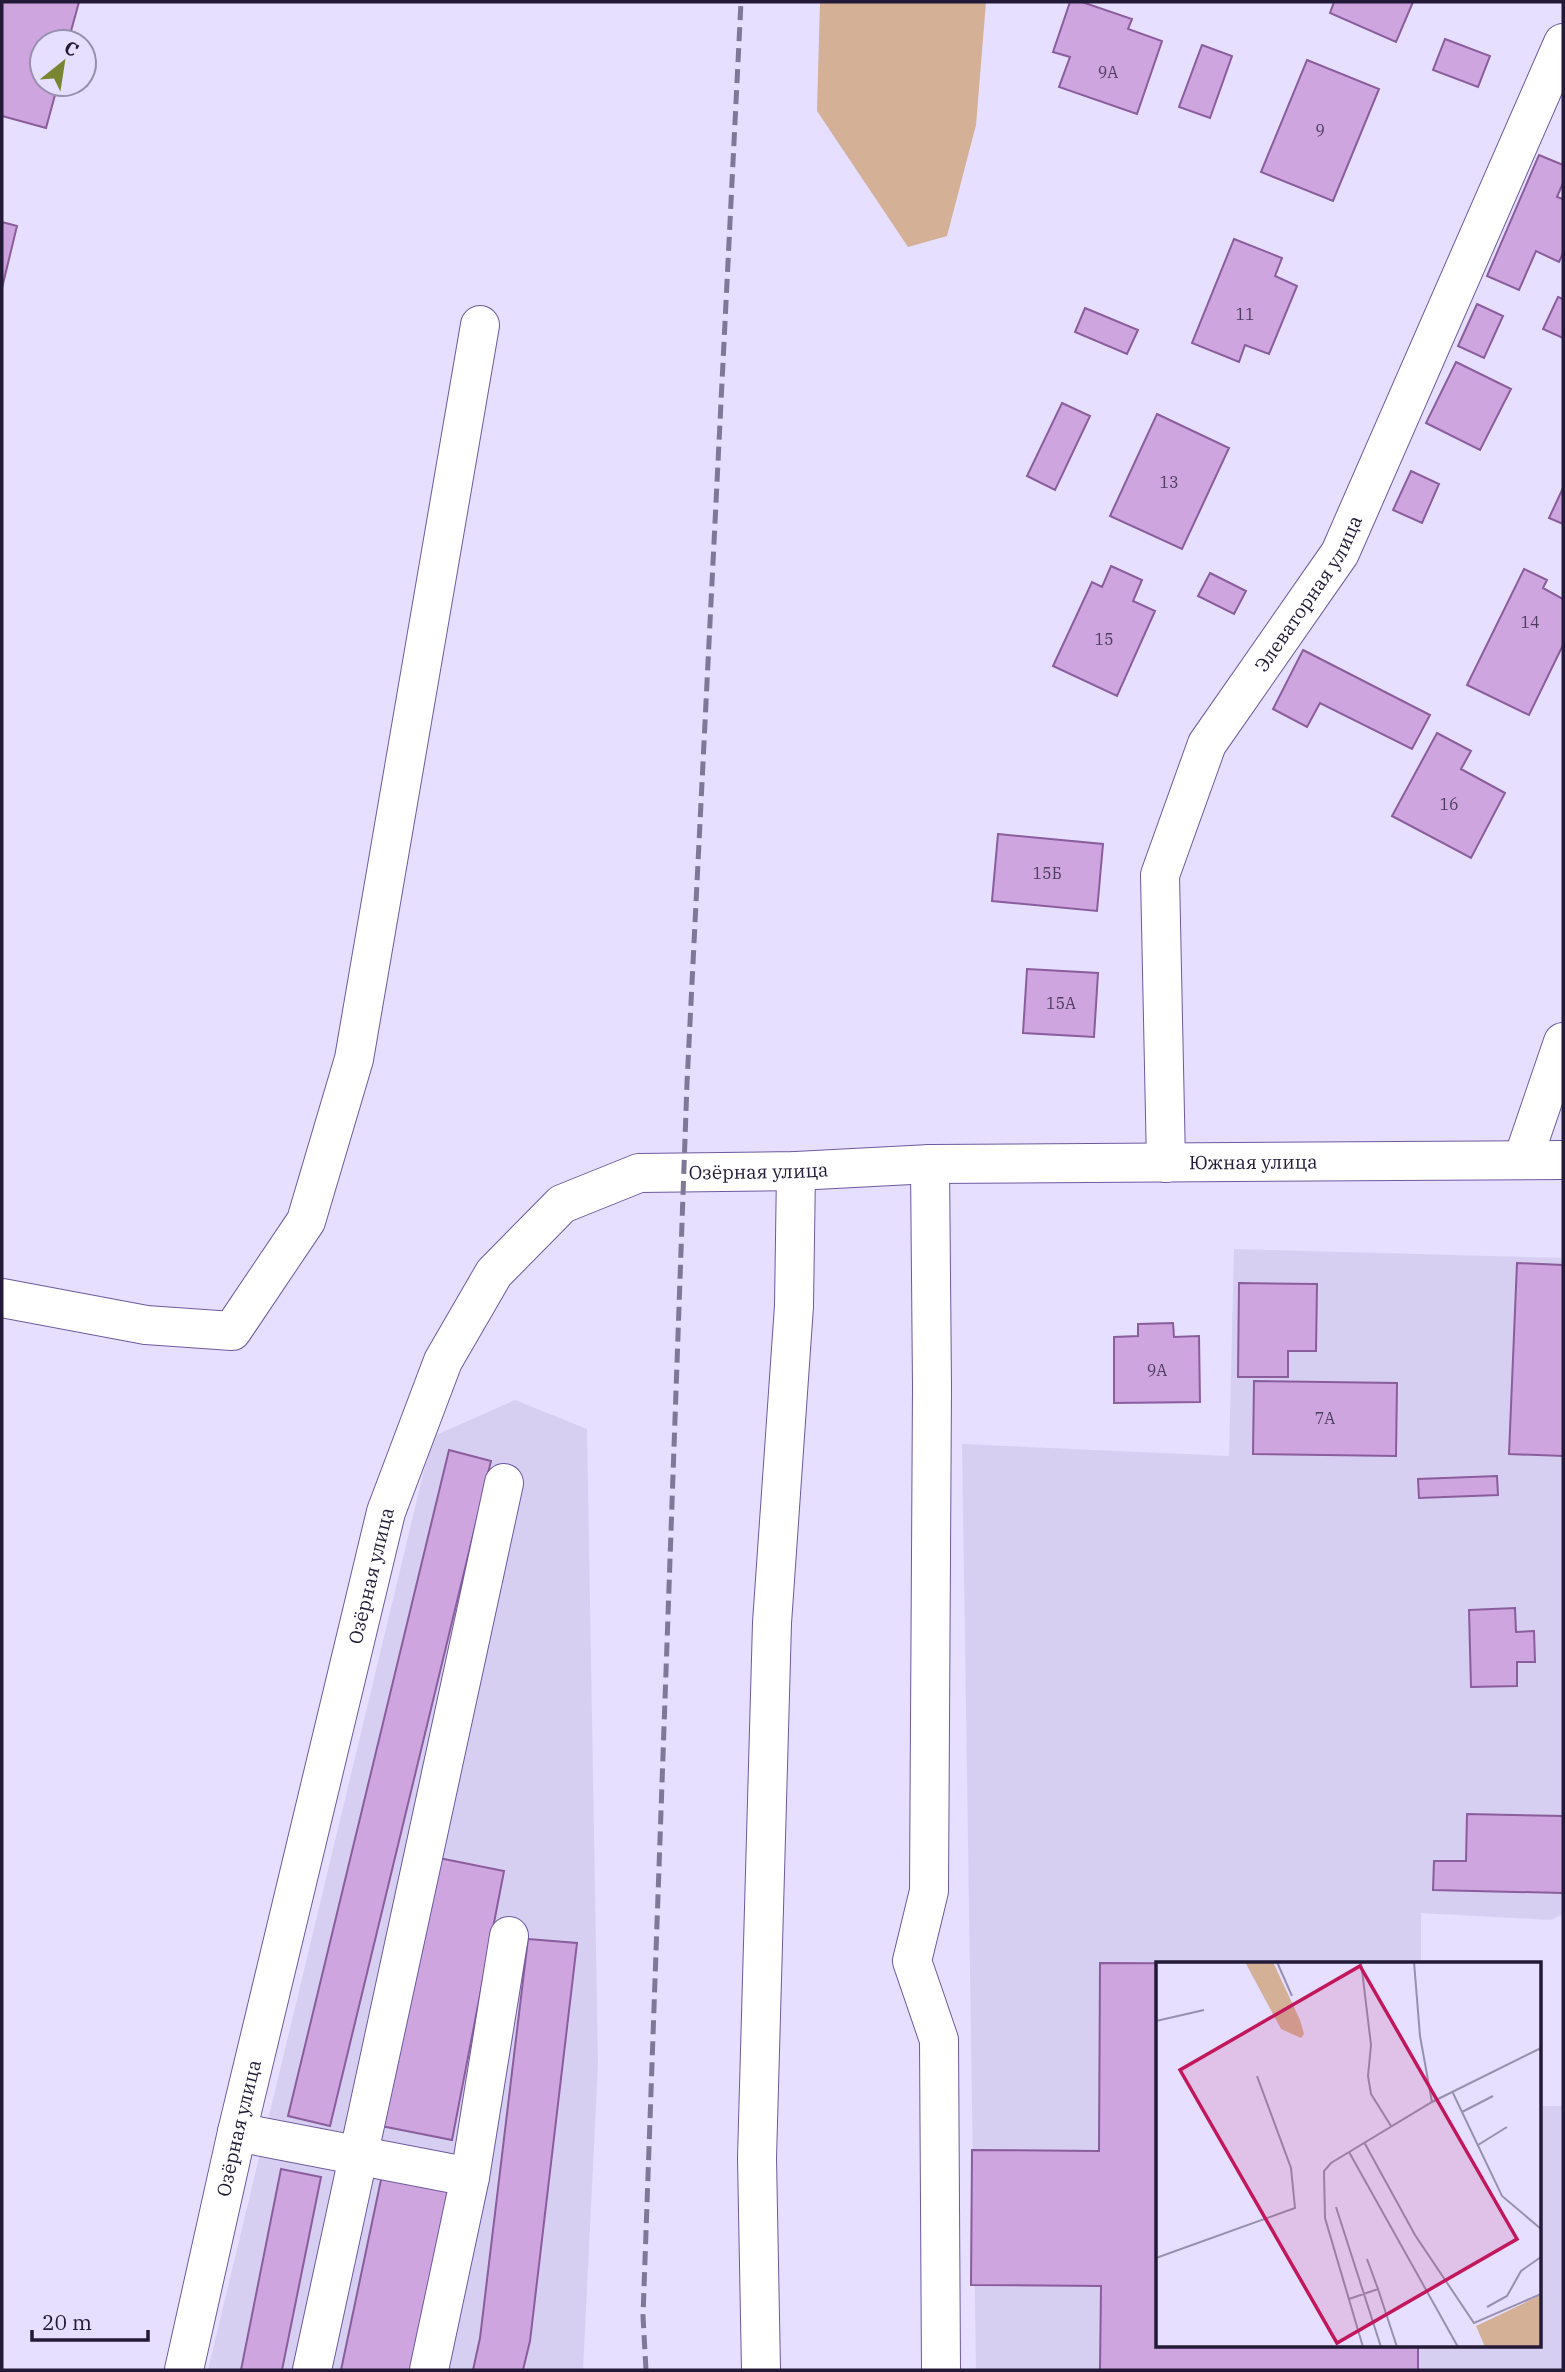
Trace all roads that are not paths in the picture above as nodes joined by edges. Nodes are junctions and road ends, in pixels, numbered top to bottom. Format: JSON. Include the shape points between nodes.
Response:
{"nodes":[{"id":1,"x":1563,"y":43,"type":"edge"},
{"id":2,"x":480,"y":324,"type":"dead end"},
{"id":3,"x":1563,"y":1042,"type":"edge"},
{"id":4,"x":1523,"y":1159,"type":"junction"},
{"id":5,"x":1563,"y":1160,"type":"edge"},
{"id":6,"x":1166,"y":1163,"type":"junction"},
{"id":7,"x":937,"y":1164,"type":"junction"},
{"id":8,"x":796,"y":1171,"type":"junction"},
{"id":9,"x":2,"y":1298,"type":"edge"},
{"id":10,"x":504,"y":1483,"type":"dead end"},
{"id":11,"x":509,"y":1936,"type":"dead end"},
{"id":12,"x":237,"y":2132,"type":"junction"},
{"id":13,"x":359,"y":2157,"type":"junction"},
{"id":14,"x":470,"y":2177,"type":"junction"},
{"id":15,"x":184,"y":2370,"type":"edge"},
{"id":16,"x":312,"y":2370,"type":"edge"},
{"id":17,"x":429,"y":2370,"type":"edge"},
{"id":18,"x":761,"y":2370,"type":"edge"},
{"id":19,"x":940,"y":2370,"type":"edge"}],
"edges":[{"from":1,"to":6,"type":"street","name":"Элеваторная улица","via":[[1340,553],[1207,744],[1160,875]]},
{"from":2,"to":9,"type":"street","via":[[354,1059],[306,1221],[232,1331],[146,1325]]},
{"from":3,"to":4,"type":"street"},
{"from":4,"to":5,"type":"street","name":"Южная улица"},
{"from":4,"to":6,"type":"street","name":"Южная улица"},
{"from":6,"to":7,"type":"street","name":"Южная улица"},
{"from":7,"to":8,"type":"street","name":"Озёрная улица"},
{"from":7,"to":19,"type":"street","via":[[929,1891],[912,1961],[939,2039]]},
{"from":8,"to":12,"type":"street","name":"Озёрная улица","via":[[639,1173],[562,1204],[494,1273],[443,1361],[386,1512]]},
{"from":8,"to":18,"type":"street","via":[[794,1306],[771,1664],[757,2158]]},
{"from":10,"to":13,"type":"street"},
{"from":11,"to":14,"type":"street"},
{"from":12,"to":13,"type":"street"},
{"from":12,"to":15,"type":"street","name":"Озёрная улица"},
{"from":13,"to":14,"type":"street"},
{"from":13,"to":16,"type":"street"},
{"from":14,"to":17,"type":"street"}]}
